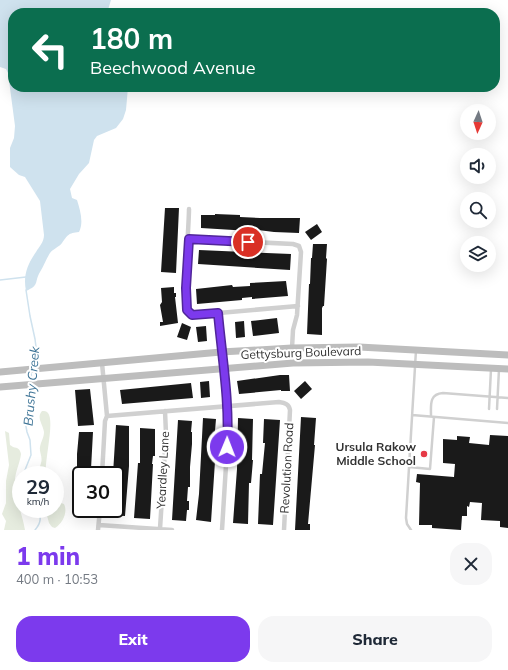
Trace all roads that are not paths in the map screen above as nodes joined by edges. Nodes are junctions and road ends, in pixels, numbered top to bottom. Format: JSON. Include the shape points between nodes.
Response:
{"nodes":[{"id":1,"x":189,"y":209,"type":"dead end"},
{"id":2,"x":189,"y":239,"type":"junction"},
{"id":3,"x":298,"y":306,"type":"junction"},
{"id":4,"x":218,"y":313,"type":"junction"},
{"id":5,"x":292,"y":348,"type":"junction"},
{"id":6,"x":416,"y":350,"type":"junction"},
{"id":7,"x":221,"y":352,"type":"junction"},
{"id":8,"x":508,"y":354,"type":"edge"},
{"id":9,"x":102,"y":363,"type":"junction"},
{"id":10,"x":415,"y":364,"type":"junction"},
{"id":11,"x":223,"y":368,"type":"junction"},
{"id":12,"x":491,"y":368,"type":"junction"},
{"id":13,"x":499,"y":369,"type":"junction"},
{"id":14,"x":508,"y":369,"type":"edge"},
{"id":15,"x":0,"y":372,"type":"edge"},
{"id":16,"x":103,"y":378,"type":"junction"},
{"id":17,"x":0,"y":387,"type":"edge"},
{"id":18,"x":490,"y":396,"type":"junction"},
{"id":19,"x":497,"y":397,"type":"junction"},
{"id":20,"x":508,"y":398,"type":"edge"},
{"id":21,"x":226,"y":407,"type":"junction"},
{"id":22,"x":490,"y":408,"type":"dead end"},
{"id":23,"x":497,"y":409,"type":"dead end"},
{"id":24,"x":165,"y":412,"type":"junction"},
{"id":25,"x":412,"y":415,"type":"junction"},
{"id":26,"x":107,"y":416,"type":"junction"},
{"id":27,"x":432,"y":417,"type":"junction"},
{"id":28,"x":508,"y":423,"type":"edge"},
{"id":29,"x":102,"y":466,"type":"edge"},
{"id":30,"x":409,"y":467,"type":"junction"},
{"id":31,"x":99,"y":518,"type":"edge"},
{"id":32,"x":98,"y":528,"type":"edge"},
{"id":33,"x":160,"y":529,"type":"edge"},
{"id":34,"x":172,"y":530,"type":"edge"},
{"id":35,"x":222,"y":530,"type":"edge"},
{"id":36,"x":284,"y":530,"type":"edge"},
{"id":37,"x":411,"y":530,"type":"edge"}],
"edges":[{"from":1,"to":2,"type":"street"},
{"from":2,"to":3,"type":"street","via":[[299,246],[301,252]]},
{"from":2,"to":4,"type":"street","via":[[187,310],[196,315]]},
{"from":3,"to":4,"type":"street"},
{"from":3,"to":5,"type":"street"},
{"from":4,"to":7,"type":"street"},
{"from":5,"to":6,"type":"street","name":"Gettysburg Boulevard","via":[[359,347]]},
{"from":5,"to":7,"type":"street","name":"Gettysburg Boulevard"},
{"from":6,"to":8,"type":"street","name":"Gettysburg Boulevard"},
{"from":6,"to":10,"type":"lane"},
{"from":7,"to":9,"type":"street","name":"Gettysburg Boulevard"},
{"from":7,"to":11,"type":"street"},
{"from":9,"to":15,"type":"street","name":"Gettysburg Boulevard"},
{"from":9,"to":16,"type":"street"},
{"from":10,"to":11,"type":"street","name":"Gettysburg Boulevard","via":[[331,362]]},
{"from":10,"to":12,"type":"street","name":"Gettysburg Boulevard"},
{"from":10,"to":25,"type":"lane"},
{"from":11,"to":16,"type":"street","name":"Gettysburg Boulevard"},
{"from":11,"to":21,"type":"street"},
{"from":12,"to":13,"type":"street","name":"Gettysburg Boulevard"},
{"from":12,"to":18,"type":"lane"},
{"from":13,"to":14,"type":"street","name":"Gettysburg Boulevard"},
{"from":13,"to":19,"type":"lane"},
{"from":16,"to":17,"type":"street","name":"Gettysburg Boulevard"},
{"from":16,"to":26,"type":"street"},
{"from":18,"to":19,"type":"lane"},
{"from":18,"to":22,"type":"lane"},
{"from":18,"to":27,"type":"lane","via":[[437,393],[432,401]]},
{"from":19,"to":20,"type":"lane"},
{"from":19,"to":23,"type":"lane"},
{"from":21,"to":24,"type":"street"},
{"from":21,"to":35,"type":"street","via":[[228,433]]},
{"from":21,"to":36,"type":"street","name":"Revolution Road","via":[[279,402],[289,406]]},
{"from":24,"to":26,"type":"street"},
{"from":24,"to":33,"type":"street","name":"Yeardley Lane"},
{"from":25,"to":27,"type":"lane"},
{"from":25,"to":30,"type":"lane"},
{"from":26,"to":29,"type":"street"},
{"from":27,"to":28,"type":"lane"},
{"from":27,"to":30,"type":"lane","via":[[430,469]]},
{"from":30,"to":37,"type":"lane","via":[[406,518]]},
{"from":31,"to":32,"type":"street"},
{"from":32,"to":33,"type":"street"},
{"from":33,"to":34,"type":"street"}]}
